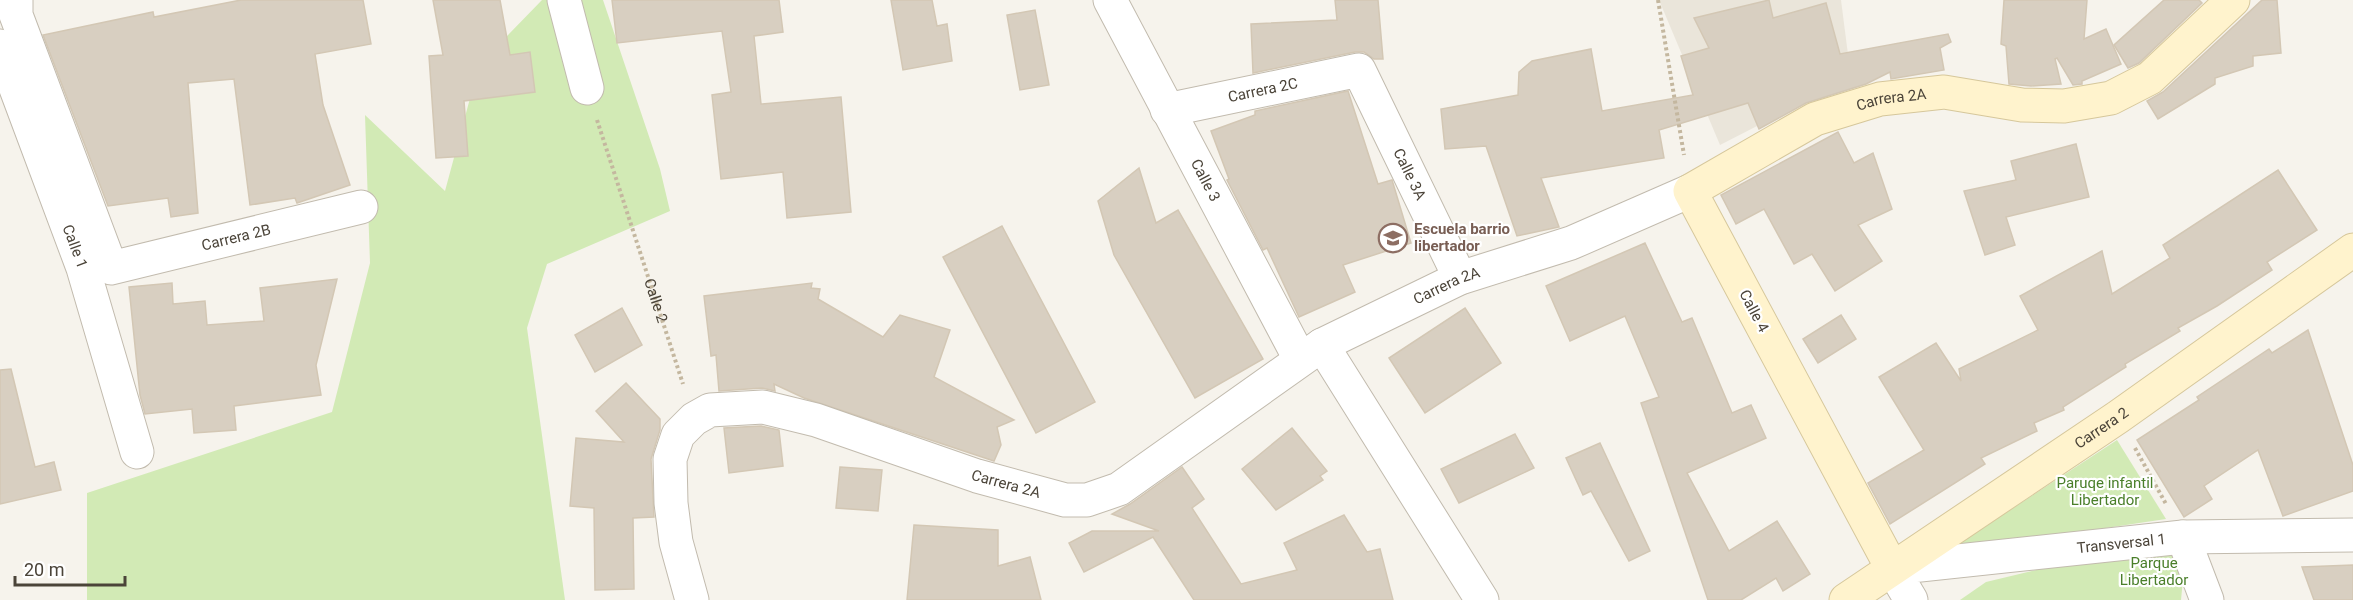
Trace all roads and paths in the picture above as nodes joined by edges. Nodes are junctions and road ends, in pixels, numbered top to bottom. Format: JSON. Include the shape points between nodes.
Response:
{"nodes":[{"id":1,"x":16,"y":0,"type":"edge"},
{"id":2,"x":564,"y":0,"type":"edge"},
{"id":3,"x":1110,"y":0,"type":"edge"},
{"id":4,"x":1658,"y":0,"type":"edge"},
{"id":5,"x":2233,"y":0,"type":"edge"},
{"id":6,"x":0,"y":45,"type":"edge"},
{"id":7,"x":1359,"y":70,"type":"joint"},
{"id":8,"x":587,"y":88,"type":"joint"},
{"id":9,"x":1167,"y":110,"type":"junction"},
{"id":10,"x":1690,"y":191,"type":"junction"},
{"id":11,"x":361,"y":207,"type":"dead end"},
{"id":12,"x":2353,"y":250,"type":"edge"},
{"id":13,"x":111,"y":268,"type":"joint"},
{"id":14,"x":1460,"y":278,"type":"junction"},
{"id":15,"x":1311,"y":352,"type":"junction"},
{"id":16,"x":2118,"y":417,"type":"junction"},
{"id":17,"x":694,"y":419,"type":"junction"},
{"id":18,"x":137,"y":452,"type":"dead end"},
{"id":19,"x":2353,"y":535,"type":"edge"},
{"id":20,"x":2183,"y":537,"type":"junction"},
{"id":21,"x":1892,"y":568,"type":"junction"},
{"id":22,"x":692,"y":600,"type":"edge"},
{"id":23,"x":1481,"y":600,"type":"edge"},
{"id":24,"x":1846,"y":600,"type":"edge"},
{"id":25,"x":1911,"y":600,"type":"edge"},
{"id":26,"x":2207,"y":600,"type":"edge"}],
"edges":[{"from":1,"to":13,"type":"street","name":"Calle 1","via":[[16,15]]},
{"from":2,"to":8,"type":"street"},
{"from":3,"to":9,"type":"street","name":"Calle 3"},
{"from":4,"to":10,"type":"path"},
{"from":5,"to":10,"type":"main road","name":"Carrera 2A","via":[[2151,78],[2110,98],[2064,106],[2022,105],[1944,92],[1880,99],[1815,119]]},
{"from":6,"to":18,"type":"street","name":"Calle 1","via":[[83,268]]},
{"from":7,"to":9,"type":"street","name":"Carrera 2C"},
{"from":7,"to":14,"type":"street","name":"Calle 3A"},
{"from":8,"to":17,"type":"path","name":"Calle 2"},
{"from":9,"to":15,"type":"street","name":"Calle 3"},
{"from":10,"to":14,"type":"street","name":"Carrera 2A","via":[[1571,243]]},
{"from":10,"to":21,"type":"main road","name":"Calle 4"},
{"from":11,"to":13,"type":"street","name":"Carrera 2B"},
{"from":12,"to":16,"type":"main road","name":"Carrera 2"},
{"from":14,"to":15,"type":"street","name":"Carrera 2A"},
{"from":15,"to":17,"type":"street","name":"Carrera 2A","via":[[1119,489],[1088,500],[1065,500],[977,476],[816,420],[764,407],[710,410]]},
{"from":15,"to":23,"type":"street","name":"Calle 3"},
{"from":16,"to":20,"type":"path"},
{"from":16,"to":21,"type":"main road","name":"Carrera 2"},
{"from":17,"to":22,"type":"street","via":[[678,435],[670,459],[676,542]]},
{"from":19,"to":20,"type":"street","name":"Transversal 1"},
{"from":20,"to":21,"type":"street","name":"Transversal 1"},
{"from":20,"to":26,"type":"street"},
{"from":21,"to":24,"type":"main road","name":"Carrera 2"},
{"from":21,"to":25,"type":"street","name":"Calle 4"}]}
